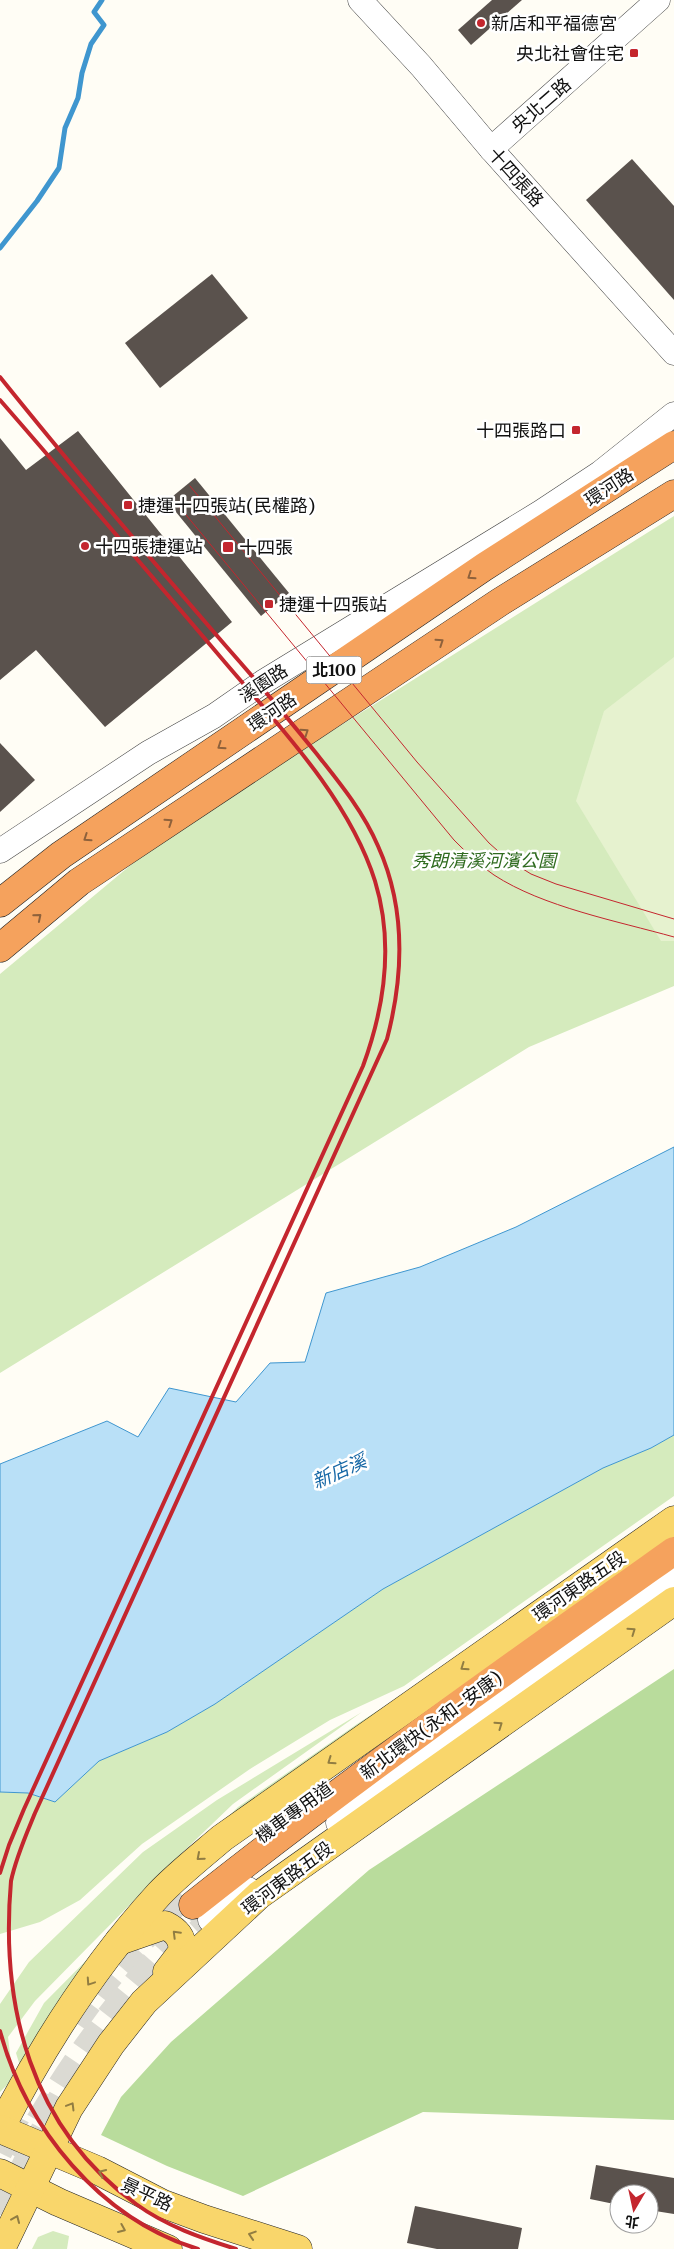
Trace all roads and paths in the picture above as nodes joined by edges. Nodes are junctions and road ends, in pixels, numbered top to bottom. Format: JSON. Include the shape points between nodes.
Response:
{"nodes":[{"id":1,"x":360,"y":0,"type":"edge"},
{"id":2,"x":658,"y":0,"type":"edge"},
{"id":3,"x":491,"y":149,"type":"junction"},
{"id":4,"x":674,"y":353,"type":"edge"},
{"id":5,"x":674,"y":414,"type":"edge"},
{"id":6,"x":674,"y":445,"type":"edge"},
{"id":7,"x":674,"y":494,"type":"edge"},
{"id":8,"x":0,"y":851,"type":"edge"},
{"id":9,"x":0,"y":903,"type":"edge"},
{"id":10,"x":0,"y":948,"type":"edge"},
{"id":11,"x":674,"y":1520,"type":"edge"},
{"id":12,"x":674,"y":1537,"type":"edge"},
{"id":13,"x":674,"y":1551,"type":"edge"},
{"id":14,"x":674,"y":1564,"type":"edge"},
{"id":15,"x":674,"y":1579,"type":"edge"},
{"id":16,"x":674,"y":1601,"type":"edge"},
{"id":17,"x":197,"y":1909,"type":"junction"},
{"id":18,"x":117,"y":1942,"type":"junction"},
{"id":19,"x":144,"y":2002,"type":"junction"},
{"id":20,"x":0,"y":2129,"type":"edge"},
{"id":21,"x":48,"y":2148,"type":"junction"},
{"id":22,"x":0,"y":2173,"type":"edge"},
{"id":23,"x":30,"y":2187,"type":"junction"},
{"id":24,"x":1,"y":2249,"type":"edge"},
{"id":25,"x":168,"y":2249,"type":"edge"},
{"id":26,"x":298,"y":2249,"type":"edge"}],
"edges":[{"from":1,"to":3,"type":"street","name":"十四張路"},
{"from":2,"to":3,"type":"street","name":"央北二路"},
{"from":3,"to":4,"type":"street","name":"十四張路"},
{"from":5,"to":8,"type":"street","name":"溪園路","via":[[600,473],[541,512],[262,682],[214,716],[148,753]]},
{"from":6,"to":9,"type":"highway","name":"環河路","number":"北100","one_way":true,"via":[[484,567],[61,855]]},
{"from":10,"to":7,"type":"highway","name":"環河路","number":"北100","one_way":true,"via":[[79,882],[500,602]]},
{"from":11,"to":18,"type":"main road","name":"環河東路五段","one_way":true,"via":[[222,1838],[161,1892]]},
{"from":12,"to":17,"type":"street","name":"機車專用道","via":[[270,1828]]},
{"from":13,"to":17,"type":"highway","name":"新北環快(永和-安康)","via":[[487,1684],[255,1856]]},
{"from":14,"to":17,"type":"highway","name":"新北環快(永和-安康)"},
{"from":15,"to":17,"type":"street","name":"機車專用道","via":[[468,1725],[266,1875]]},
{"from":19,"to":16,"type":"main road","name":"環河東路五段","one_way":true,"via":[[259,1895]]},
{"from":19,"to":18,"type":"main road","one_way":true,"via":[[183,1951],[182,1939],[165,1925]]},
{"from":18,"to":20,"type":"main road","name":"環河東路五段","one_way":true,"via":[[38,2057]]},
{"from":21,"to":19,"type":"main road","name":"環河東路五段","one_way":true,"via":[[69,2108],[111,2044]]},
{"from":20,"to":21,"type":"main road","name":"景平路"},
{"from":21,"to":23,"type":"main road","name":"環河東路五段"},
{"from":26,"to":21,"type":"main road","name":"景平路","one_way":true,"via":[[161,2203]]},
{"from":22,"to":23,"type":"main road"},
{"from":24,"to":23,"type":"main road","name":"環河東路五段","one_way":true},
{"from":23,"to":25,"type":"main road","one_way":true}]}
